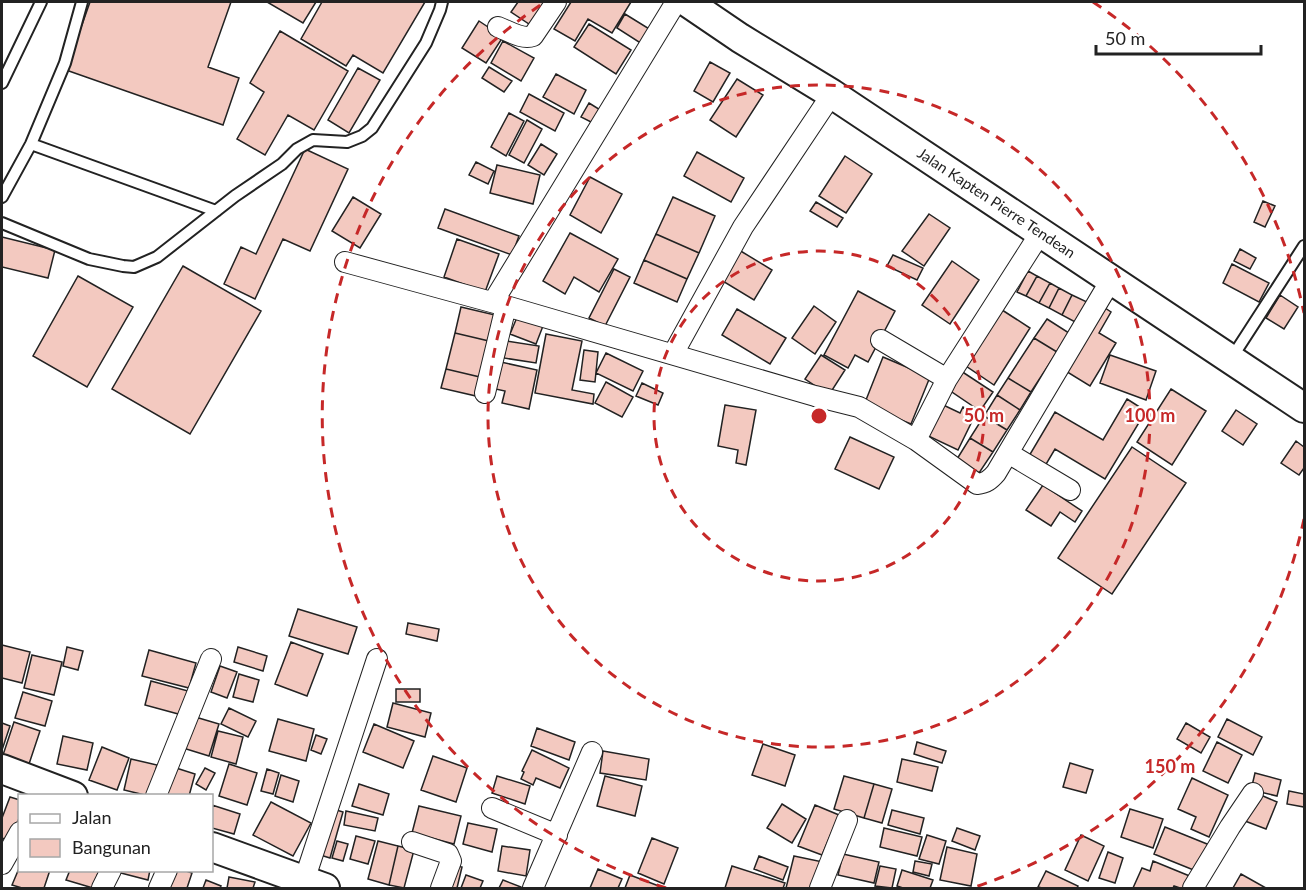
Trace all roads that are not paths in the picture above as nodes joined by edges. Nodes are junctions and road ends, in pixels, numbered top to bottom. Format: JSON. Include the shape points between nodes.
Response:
{"nodes":[{"id":1,"x":41,"y":2,"type":"edge"},
{"id":2,"x":82,"y":2,"type":"edge"},
{"id":3,"x":442,"y":2,"type":"edge"},
{"id":4,"x":556,"y":2,"type":"edge"},
{"id":5,"x":676,"y":2,"type":"edge"},
{"id":6,"x":687,"y":2,"type":"edge"},
{"id":7,"x":498,"y":27,"type":"dead end"},
{"id":8,"x":2,"y":83,"type":"edge"},
{"id":9,"x":832,"y":94,"type":"junction"},
{"id":10,"x":31,"y":144,"type":"junction"},
{"id":11,"x":2,"y":197,"type":"edge"},
{"id":12,"x":216,"y":211,"type":"junction"},
{"id":13,"x":2,"y":223,"type":"edge"},
{"id":14,"x":1041,"y":232,"type":"junction"},
{"id":15,"x":1305,"y":246,"type":"edge"},
{"id":16,"x":345,"y":262,"type":"dead end"},
{"id":17,"x":1111,"y":280,"type":"junction"},
{"id":18,"x":499,"y":304,"type":"junction"},
{"id":19,"x":881,"y":340,"type":"dead end"},
{"id":20,"x":673,"y":354,"type":"junction"},
{"id":21,"x":1231,"y":359,"type":"junction"},
{"id":22,"x":947,"y":379,"type":"junction"},
{"id":23,"x":485,"y":393,"type":"dead end"},
{"id":24,"x":1305,"y":408,"type":"edge"},
{"id":25,"x":916,"y":440,"type":"junction"},
{"id":26,"x":1008,"y":453,"type":"junction"},
{"id":27,"x":1070,"y":490,"type":"dead end"},
{"id":28,"x":212,"y":659,"type":"dead end"},
{"id":29,"x":377,"y":659,"type":"dead end"},
{"id":30,"x":592,"y":752,"type":"dead end"},
{"id":31,"x":2,"y":769,"type":"edge"},
{"id":32,"x":43,"y":790,"type":"edge"},
{"id":33,"x":1253,"y":793,"type":"dead end"},
{"id":34,"x":68,"y":794,"type":"edge"},
{"id":35,"x":156,"y":794,"type":"edge"},
{"id":36,"x":492,"y":808,"type":"dead end"},
{"id":37,"x":847,"y":820,"type":"dead end"},
{"id":38,"x":557,"y":835,"type":"junction"},
{"id":39,"x":18,"y":836,"type":"edge"},
{"id":40,"x":412,"y":842,"type":"dead end"},
{"id":41,"x":213,"y":847,"type":"edge"},
{"id":42,"x":2,"y":864,"type":"edge"},
{"id":43,"x":110,"y":872,"type":"edge"},
{"id":44,"x":166,"y":872,"type":"edge"},
{"id":45,"x":314,"y":885,"type":"edge"},
{"id":46,"x":102,"y":888,"type":"edge"},
{"id":47,"x":159,"y":888,"type":"edge"},
{"id":48,"x":441,"y":888,"type":"edge"},
{"id":49,"x":533,"y":888,"type":"edge"},
{"id":50,"x":820,"y":888,"type":"edge"},
{"id":51,"x":1193,"y":888,"type":"edge"}],
"edges":[{"from":1,"to":8,"type":"lane"},
{"from":2,"to":10,"type":"lane","via":[[65,63]]},
{"from":3,"to":12,"type":"lane","via":[[426,43],[372,128],[347,142],[313,140]]},
{"from":4,"to":7,"type":"street","via":[[530,38]]},
{"from":5,"to":18,"type":"street"},
{"from":6,"to":9,"type":"main road","name":"Jalan Kapten Pierre Tendean"},
{"from":9,"to":14,"type":"main road","name":"Jalan Kapten Pierre Tendean"},
{"from":9,"to":20,"type":"street","via":[[743,227]]},
{"from":10,"to":11,"type":"lane"},
{"from":10,"to":12,"type":"lane"},
{"from":12,"to":13,"type":"lane","via":[[157,257],[134,267],[89,259]]},
{"from":14,"to":17,"type":"main road","name":"Jalan Kapten Pierre Tendean"},
{"from":14,"to":22,"type":"street"},
{"from":15,"to":21,"type":"lane"},
{"from":16,"to":18,"type":"street"},
{"from":17,"to":21,"type":"main road","name":"Jalan Kapten Pierre Tendean"},
{"from":17,"to":26,"type":"street"},
{"from":18,"to":20,"type":"street"},
{"from":18,"to":23,"type":"street"},
{"from":19,"to":22,"type":"street"},
{"from":20,"to":25,"type":"street","via":[[859,407]]},
{"from":21,"to":24,"type":"main road","name":"Jalan Kapten Pierre Tendean"},
{"from":22,"to":25,"type":"street"},
{"from":25,"to":26,"type":"street","via":[[977,484],[991,479]]},
{"from":26,"to":27,"type":"street"},
{"from":28,"to":35,"type":"street"},
{"from":29,"to":45,"type":"street"},
{"from":30,"to":38,"type":"street"},
{"from":31,"to":32,"type":"main road"},
{"from":32,"to":34,"type":"main road"},
{"from":33,"to":51,"type":"street"},
{"from":36,"to":38,"type":"street"},
{"from":37,"to":50,"type":"street"},
{"from":38,"to":49,"type":"street"},
{"from":39,"to":42,"type":"street"},
{"from":40,"to":48,"type":"street","via":[[448,854],[451,861]]},
{"from":41,"to":45,"type":"main road"},
{"from":43,"to":46,"type":"street"},
{"from":44,"to":47,"type":"street"}]}
